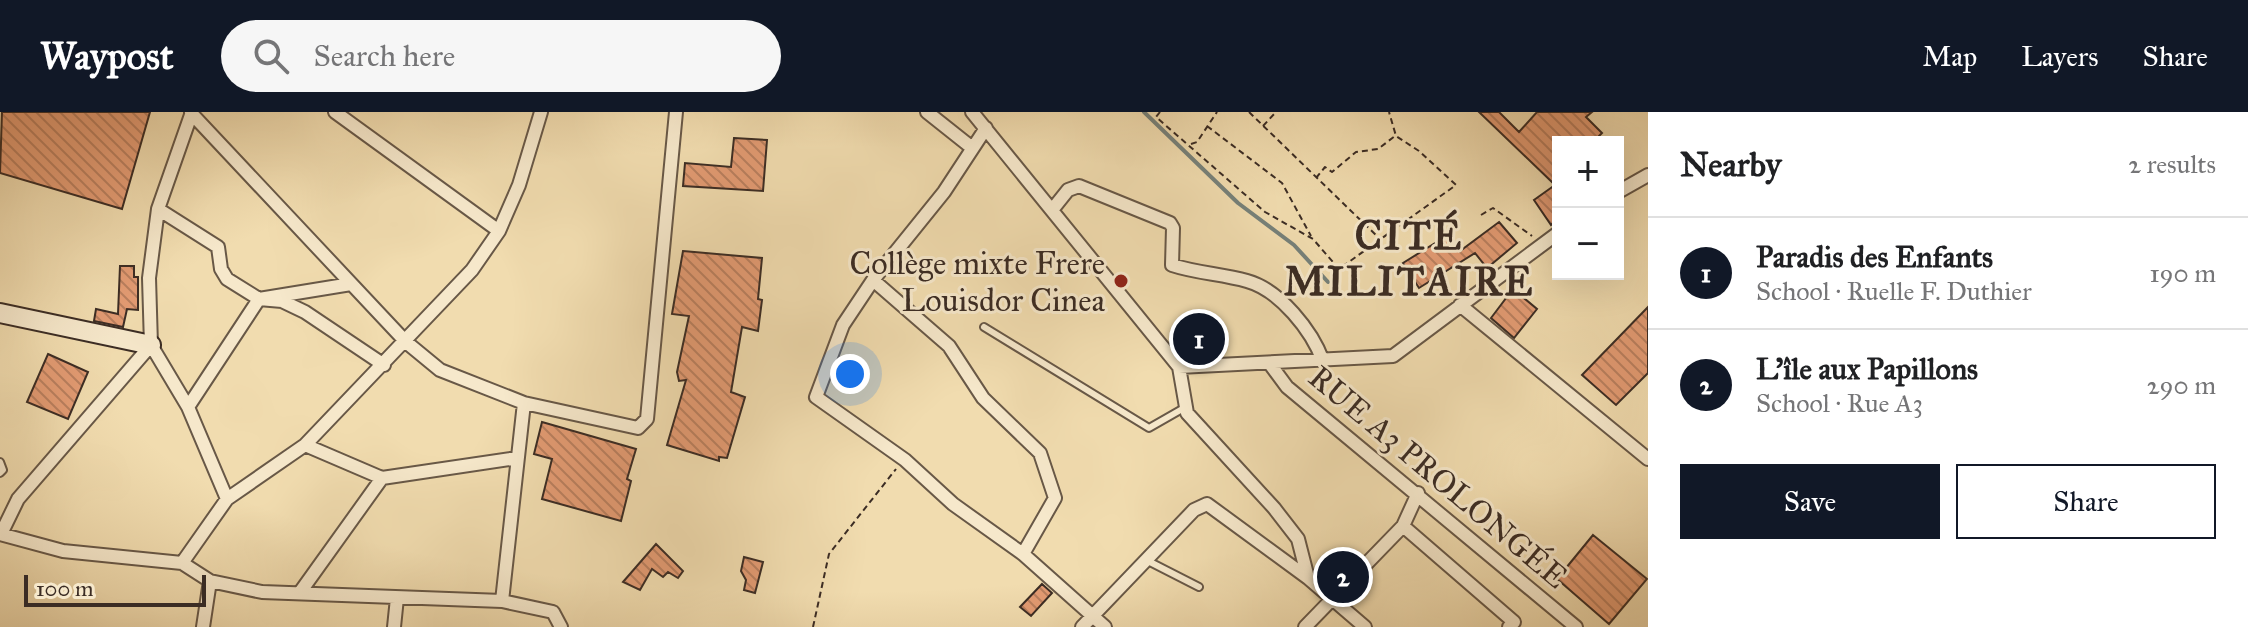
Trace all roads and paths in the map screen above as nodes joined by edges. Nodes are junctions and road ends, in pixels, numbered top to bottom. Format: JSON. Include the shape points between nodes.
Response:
{"nodes":[{"id":1,"x":192,"y":112,"type":"edge"},
{"id":2,"x":335,"y":112,"type":"edge"},
{"id":3,"x":541,"y":112,"type":"edge"},
{"id":4,"x":676,"y":112,"type":"edge"},
{"id":5,"x":927,"y":112,"type":"edge"},
{"id":6,"x":972,"y":112,"type":"edge"},
{"id":7,"x":1160,"y":112,"type":"edge"},
{"id":8,"x":1217,"y":112,"type":"edge"},
{"id":9,"x":1249,"y":112,"type":"edge"},
{"id":10,"x":1276,"y":112,"type":"edge"},
{"id":11,"x":1389,"y":112,"type":"edge"},
{"id":12,"x":1207,"y":126,"type":"junction"},
{"id":13,"x":1263,"y":127,"type":"junction"},
{"id":14,"x":986,"y":128,"type":"junction"},
{"id":15,"x":1396,"y":136,"type":"junction"},
{"id":16,"x":1189,"y":145,"type":"junction"},
{"id":17,"x":971,"y":147,"type":"junction"},
{"id":18,"x":1648,"y":175,"type":"edge"},
{"id":19,"x":1315,"y":178,"type":"junction"},
{"id":20,"x":1624,"y":189,"type":"edge"},
{"id":21,"x":158,"y":209,"type":"junction"},
{"id":22,"x":1052,"y":210,"type":"junction"},
{"id":23,"x":1481,"y":215,"type":"dead end"},
{"id":24,"x":499,"y":231,"type":"junction"},
{"id":25,"x":1552,"y":237,"type":"edge"},
{"id":26,"x":1313,"y":239,"type":"junction"},
{"id":27,"x":1381,"y":239,"type":"junction"},
{"id":28,"x":1542,"y":244,"type":"junction"},
{"id":29,"x":873,"y":280,"type":"junction"},
{"id":30,"x":351,"y":284,"type":"junction"},
{"id":31,"x":259,"y":299,"type":"junction"},
{"id":32,"x":1460,"y":305,"type":"junction"},
{"id":33,"x":0,"y":313,"type":"edge"},
{"id":34,"x":984,"y":327,"type":"dead end"},
{"id":35,"x":406,"y":342,"type":"junction"},
{"id":36,"x":151,"y":345,"type":"junction"},
{"id":37,"x":1323,"y":361,"type":"junction"},
{"id":38,"x":1270,"y":364,"type":"junction"},
{"id":39,"x":384,"y":365,"type":"junction"},
{"id":40,"x":1179,"y":367,"type":"junction"},
{"id":41,"x":524,"y":403,"type":"junction"},
{"id":42,"x":188,"y":407,"type":"junction"},
{"id":43,"x":1184,"y":408,"type":"junction"},
{"id":44,"x":305,"y":445,"type":"junction"},
{"id":45,"x":517,"y":458,"type":"junction"},
{"id":46,"x":1648,"y":459,"type":"edge"},
{"id":47,"x":905,"y":460,"type":"junction"},
{"id":48,"x":0,"y":462,"type":"edge"},
{"id":49,"x":0,"y":473,"type":"edge"},
{"id":50,"x":382,"y":478,"type":"junction"},
{"id":51,"x":1418,"y":493,"type":"junction"},
{"id":52,"x":227,"y":499,"type":"junction"},
{"id":53,"x":1403,"y":526,"type":"junction"},
{"id":54,"x":0,"y":534,"type":"edge"},
{"id":55,"x":1023,"y":554,"type":"junction"},
{"id":56,"x":1148,"y":561,"type":"junction"},
{"id":57,"x":182,"y":563,"type":"junction"},
{"id":58,"x":1308,"y":578,"type":"junction"},
{"id":59,"x":210,"y":581,"type":"junction"},
{"id":60,"x":1199,"y":587,"type":"dead end"},
{"id":61,"x":301,"y":591,"type":"junction"},
{"id":62,"x":397,"y":598,"type":"junction"},
{"id":63,"x":1333,"y":598,"type":"junction"},
{"id":64,"x":502,"y":601,"type":"junction"},
{"id":65,"x":1093,"y":617,"type":"junction"},
{"id":66,"x":203,"y":627,"type":"edge"},
{"id":67,"x":394,"y":627,"type":"edge"},
{"id":68,"x":561,"y":627,"type":"edge"},
{"id":69,"x":813,"y":627,"type":"edge"},
{"id":70,"x":1082,"y":627,"type":"edge"},
{"id":71,"x":1105,"y":627,"type":"edge"},
{"id":72,"x":1305,"y":627,"type":"edge"},
{"id":73,"x":1365,"y":627,"type":"edge"},
{"id":74,"x":1509,"y":627,"type":"edge"},
{"id":75,"x":1576,"y":627,"type":"edge"}],
"edges":[{"from":1,"to":21,"type":"street"},
{"from":1,"to":30,"type":"street"},
{"from":2,"to":24,"type":"street"},
{"from":3,"to":24,"type":"street"},
{"from":4,"to":41,"type":"street","via":[[647,419],[638,428]]},
{"from":5,"to":17,"type":"street"},
{"from":6,"to":14,"type":"street"},
{"from":7,"to":16,"type":"path","via":[[1156,117]]},
{"from":8,"to":12,"type":"path"},
{"from":9,"to":13,"type":"path"},
{"from":10,"to":13,"type":"path"},
{"from":11,"to":15,"type":"path"},
{"from":12,"to":16,"type":"path"},
{"from":12,"to":26,"type":"path","via":[[1282,183]]},
{"from":13,"to":19,"type":"path"},
{"from":14,"to":17,"type":"street"},
{"from":14,"to":22,"type":"street"},
{"from":15,"to":19,"type":"path","via":[[1378,149],[1356,152],[1332,172],[1325,167]]},
{"from":15,"to":27,"type":"path","via":[[1456,185]]},
{"from":16,"to":26,"type":"path","via":[[1265,212]]},
{"from":17,"to":29,"type":"street","via":[[944,192]]},
{"from":18,"to":20,"type":"street"},
{"from":19,"to":27,"type":"path"},
{"from":21,"to":31,"type":"street","via":[[218,247],[227,279]]},
{"from":21,"to":36,"type":"street","via":[[149,278]]},
{"from":22,"to":37,"type":"street","via":[[1068,190],[1079,186],[1170,223],[1172,265],[1251,282],[1298,316]]},
{"from":22,"to":40,"type":"street"},
{"from":23,"to":28,"type":"path","via":[[1493,208]]},
{"from":24,"to":35,"type":"street","via":[[472,270]]},
{"from":25,"to":28,"type":"street"},
{"from":26,"to":27,"type":"path","via":[[1339,269]]},
{"from":28,"to":32,"type":"street"},
{"from":29,"to":47,"type":"street","via":[[843,325],[816,397]]},
{"from":29,"to":55,"type":"street","via":[[949,346],[983,398],[1044,459],[1055,498]]},
{"from":30,"to":31,"type":"street"},
{"from":30,"to":35,"type":"street"},
{"from":31,"to":39,"type":"street","via":[[282,301],[305,312]]},
{"from":31,"to":42,"type":"street"},
{"from":32,"to":37,"type":"street","via":[[1393,356]]},
{"from":32,"to":46,"type":"street"},
{"from":33,"to":36,"type":"street"},
{"from":34,"to":43,"type":"lane","via":[[1149,428]]},
{"from":35,"to":39,"type":"street"},
{"from":35,"to":41,"type":"street","via":[[440,370]]},
{"from":36,"to":42,"type":"street"},
{"from":36,"to":54,"type":"street","via":[[18,499]]},
{"from":37,"to":38,"type":"street"},
{"from":38,"to":40,"type":"street"},
{"from":38,"to":51,"type":"street","name":"RUE A3 PROLONGÉE","via":[[1287,387]]},
{"from":39,"to":44,"type":"street"},
{"from":40,"to":43,"type":"street"},
{"from":41,"to":45,"type":"street"},
{"from":42,"to":52,"type":"street"},
{"from":43,"to":58,"type":"street","via":[[1298,539]]},
{"from":44,"to":50,"type":"street"},
{"from":44,"to":52,"type":"street"},
{"from":45,"to":50,"type":"street"},
{"from":45,"to":64,"type":"street"},
{"from":47,"to":55,"type":"street","via":[[953,504]]},
{"from":47,"to":69,"type":"path","via":[[829,554]]},
{"from":48,"to":49,"type":"lane"},
{"from":50,"to":61,"type":"street"},
{"from":51,"to":53,"type":"street"},
{"from":51,"to":75,"type":"street","name":"RUE A3 PROLONGÉE"},
{"from":52,"to":57,"type":"street"},
{"from":53,"to":63,"type":"street"},
{"from":53,"to":74,"type":"street","via":[[1514,622]]},
{"from":54,"to":57,"type":"street","via":[[63,551]]},
{"from":55,"to":65,"type":"street"},
{"from":56,"to":58,"type":"street","via":[[1194,510],[1207,504]]},
{"from":56,"to":60,"type":"lane"},
{"from":56,"to":65,"type":"street"},
{"from":57,"to":59,"type":"street"},
{"from":58,"to":63,"type":"street"},
{"from":59,"to":61,"type":"street","via":[[262,592]]},
{"from":59,"to":66,"type":"street"},
{"from":61,"to":62,"type":"street"},
{"from":62,"to":64,"type":"street"},
{"from":62,"to":67,"type":"street"},
{"from":63,"to":72,"type":"street"},
{"from":63,"to":73,"type":"street"},
{"from":64,"to":68,"type":"street","via":[[553,612]]},
{"from":65,"to":70,"type":"street"},
{"from":65,"to":71,"type":"street"}]}
